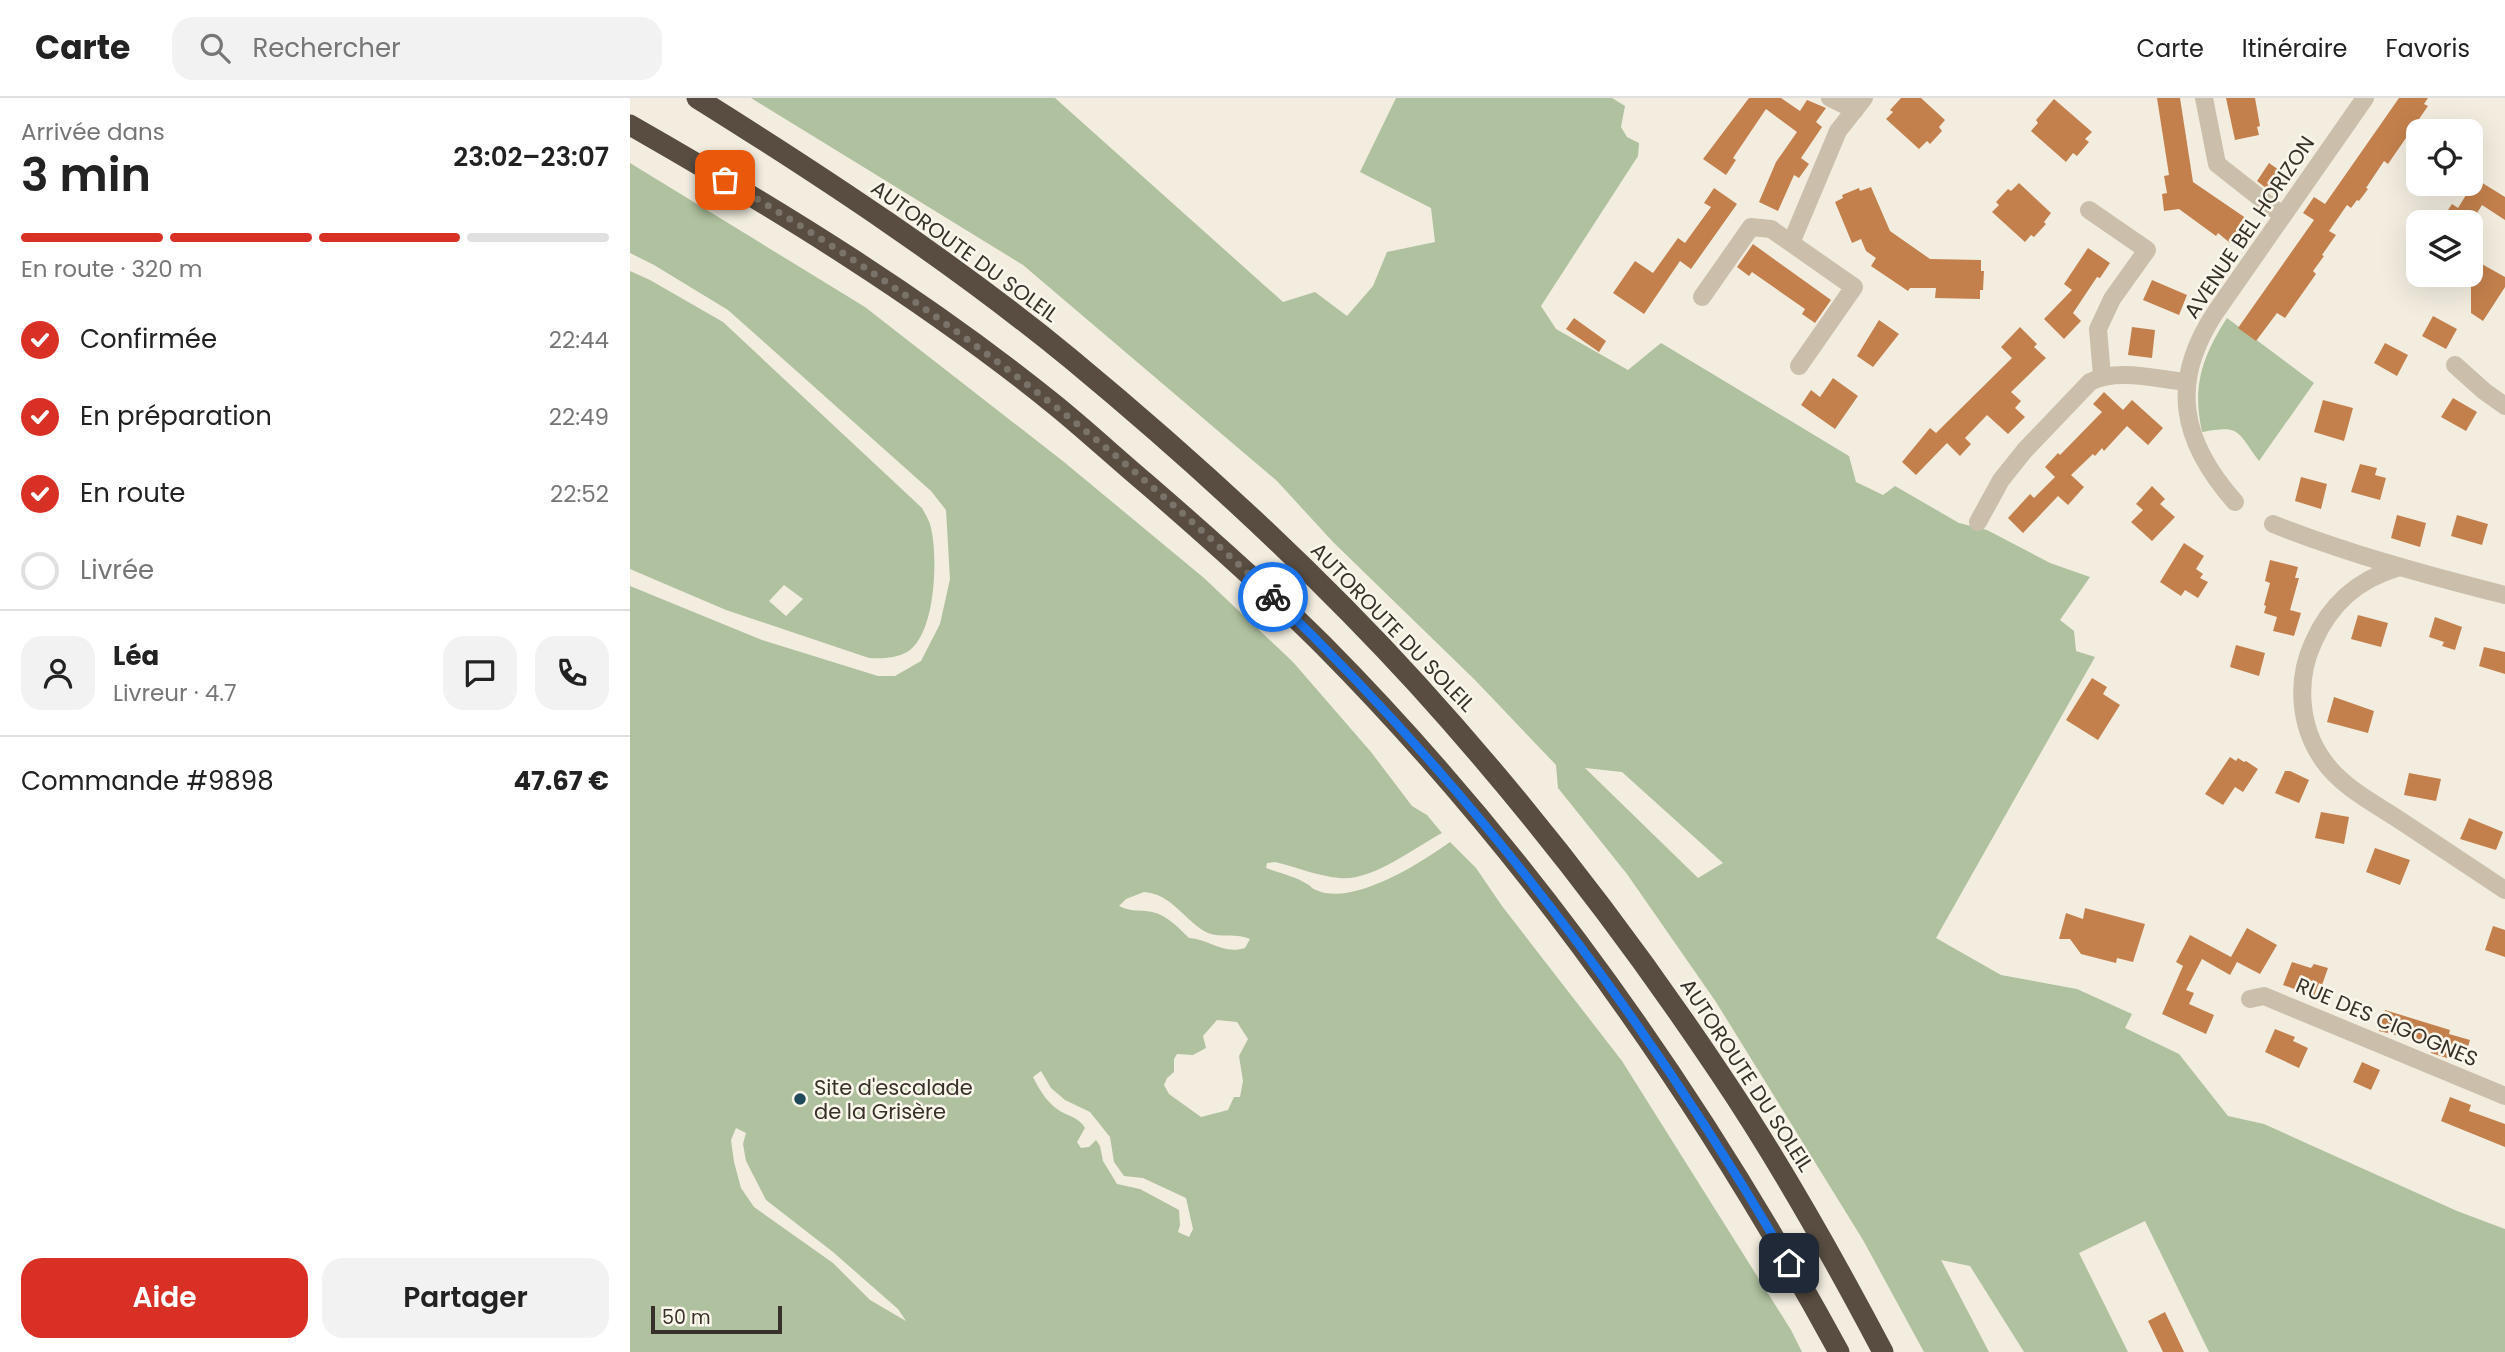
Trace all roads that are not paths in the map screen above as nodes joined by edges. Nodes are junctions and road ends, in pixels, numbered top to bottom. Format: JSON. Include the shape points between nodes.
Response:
{"nodes":[{"id":1,"x":697,"y":98,"type":"edge"},
{"id":2,"x":1830,"y":98,"type":"edge"},
{"id":3,"x":2204,"y":98,"type":"edge"},
{"id":4,"x":2359,"y":100,"type":"edge"},
{"id":5,"x":1859,"y":104,"type":"edge"},
{"id":6,"x":630,"y":125,"type":"edge"},
{"id":7,"x":2089,"y":210,"type":"dead end"},
{"id":8,"x":2283,"y":216,"type":"junction"},
{"id":9,"x":1791,"y":243,"type":"junction"},
{"id":10,"x":1702,"y":297,"type":"dead end"},
{"id":11,"x":2455,"y":365,"type":"dead end"},
{"id":12,"x":1799,"y":366,"type":"dead end"},
{"id":13,"x":2102,"y":376,"type":"junction"},
{"id":14,"x":2186,"y":382,"type":"junction"},
{"id":15,"x":2505,"y":405,"type":"edge"},
{"id":16,"x":2235,"y":502,"type":"dead end"},
{"id":17,"x":1978,"y":522,"type":"dead end"},
{"id":18,"x":2273,"y":524,"type":"dead end"},
{"id":19,"x":2397,"y":568,"type":"junction"},
{"id":20,"x":2505,"y":595,"type":"edge"},
{"id":21,"x":2505,"y":890,"type":"edge"},
{"id":22,"x":2250,"y":999,"type":"dead end"},
{"id":23,"x":2505,"y":1096,"type":"edge"},
{"id":24,"x":1839,"y":1352,"type":"edge"},
{"id":25,"x":1883,"y":1352,"type":"edge"}],
"edges":[{"from":1,"to":25,"type":"highway","name":"AUTOROUTE DU SOLEIL","via":[[962,275],[1069,358],[1273,538],[1417,684],[1547,836],[1664,992],[1782,1172]]},
{"from":2,"to":5,"type":"street"},
{"from":3,"to":8,"type":"street","via":[[2217,164]]},
{"from":4,"to":8,"type":"street","name":"AVENUE BEL HORIZON"},
{"from":5,"to":9,"type":"street","via":[[1838,131]]},
{"from":6,"to":24,"type":"highway","via":[[834,247],[1054,404],[1234,559],[1323,645],[1470,807],[1625,1004],[1749,1195]]},
{"from":7,"to":13,"type":"street","via":[[2147,250],[2112,299],[2098,329]]},
{"from":8,"to":14,"type":"street","name":"AVENUE BEL HORIZON","via":[[2205,329]]},
{"from":9,"to":10,"type":"street","via":[[1771,229],[1751,227]]},
{"from":9,"to":12,"type":"street","via":[[1854,286]]},
{"from":11,"to":15,"type":"street"},
{"from":13,"to":14,"type":"street"},
{"from":13,"to":17,"type":"street","via":[[2084,387],[2025,450],[2001,480]]},
{"from":14,"to":16,"type":"street","name":"AVENUE BEL HORIZON","via":[[2196,447]]},
{"from":18,"to":19,"type":"street"},
{"from":19,"to":20,"type":"street"},
{"from":19,"to":21,"type":"street","via":[[2352,588],[2317,634],[2302,675],[2307,727],[2323,761],[2350,788]]},
{"from":22,"to":23,"type":"street","name":"RUE DES CIGOGNES","via":[[2264,996]]}]}
